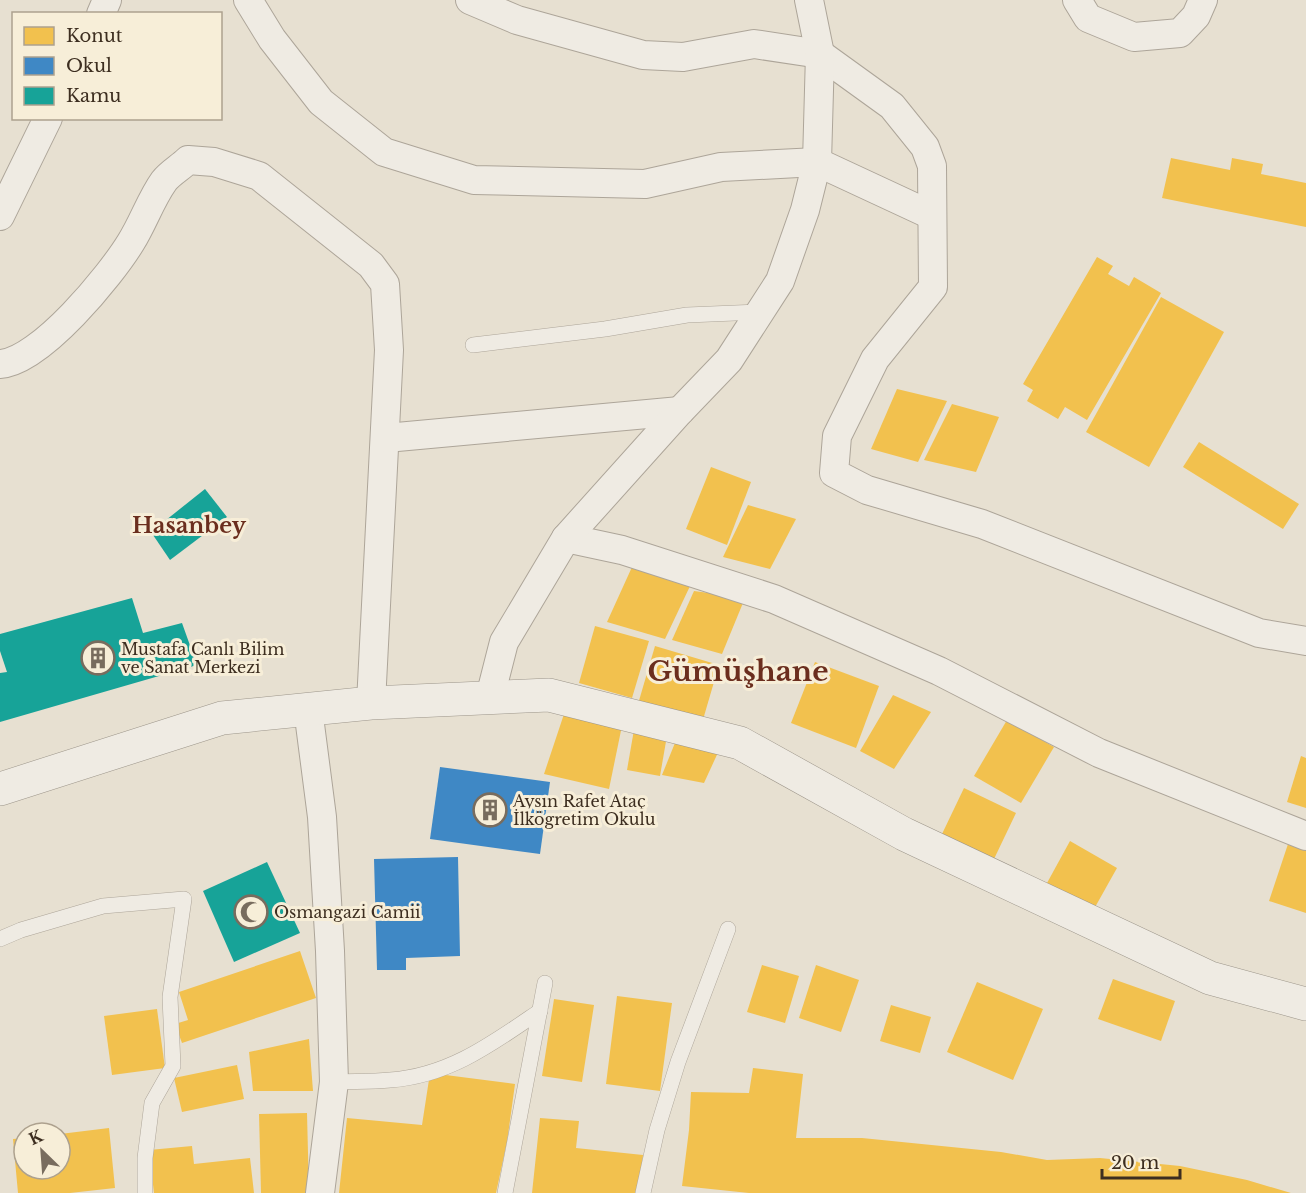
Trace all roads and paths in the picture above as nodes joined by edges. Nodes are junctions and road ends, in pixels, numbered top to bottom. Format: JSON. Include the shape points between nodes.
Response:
{"nodes":[{"id":1,"x":248,"y":0,"type":"edge"},
{"id":2,"x":470,"y":0,"type":"edge"},
{"id":3,"x":809,"y":0,"type":"edge"},
{"id":4,"x":1077,"y":0,"type":"edge"},
{"id":5,"x":1203,"y":0,"type":"edge"},
{"id":6,"x":820,"y":54,"type":"junction"},
{"id":7,"x":47,"y":120,"type":"edge"},
{"id":8,"x":817,"y":162,"type":"junction"},
{"id":9,"x":931,"y":215,"type":"junction"},
{"id":10,"x":0,"y":216,"type":"edge"},
{"id":11,"x":759,"y":312,"type":"junction"},
{"id":12,"x":473,"y":345,"type":"dead end"},
{"id":13,"x":2,"y":358,"type":"edge"},
{"id":14,"x":680,"y":411,"type":"junction"},
{"id":15,"x":386,"y":438,"type":"junction"},
{"id":16,"x":566,"y":538,"type":"junction"},
{"id":17,"x":1306,"y":641,"type":"edge"},
{"id":18,"x":490,"y":697,"type":"junction"},
{"id":19,"x":371,"y":703,"type":"junction"},
{"id":20,"x":308,"y":709,"type":"junction"},
{"id":21,"x":0,"y":789,"type":"edge"},
{"id":22,"x":1306,"y":836,"type":"edge"},
{"id":23,"x":728,"y":929,"type":"dead end"},
{"id":24,"x":0,"y":939,"type":"edge"},
{"id":25,"x":545,"y":983,"type":"dead end"},
{"id":26,"x":1306,"y":1004,"type":"edge"},
{"id":27,"x":540,"y":1011,"type":"junction"},
{"id":28,"x":334,"y":1082,"type":"junction"},
{"id":29,"x":145,"y":1193,"type":"edge"},
{"id":30,"x":321,"y":1193,"type":"edge"},
{"id":31,"x":505,"y":1193,"type":"edge"},
{"id":32,"x":643,"y":1193,"type":"edge"}],
"edges":[{"from":1,"to":8,"type":"street","via":[[272,39],[321,102],[366,138],[384,152],[474,180],[645,184],[721,167]]},
{"from":2,"to":6,"type":"street","via":[[517,21],[643,55],[683,57],[754,44]]},
{"from":3,"to":6,"type":"street"},
{"from":4,"to":5,"type":"street","via":[[1088,18],[1134,37],[1180,33]]},
{"from":6,"to":8,"type":"street"},
{"from":6,"to":9,"type":"street","via":[[892,106],[925,147],[932,166]]},
{"from":7,"to":10,"type":"street"},
{"from":8,"to":9,"type":"street"},
{"from":8,"to":11,"type":"street","via":[[806,210],[780,280]]},
{"from":9,"to":17,"type":"street","via":[[933,286],[875,359],[837,436],[834,473],[867,490],[982,524],[1259,633]]},
{"from":11,"to":12,"type":"lane","via":[[687,315]]},
{"from":11,"to":14,"type":"street","via":[[729,360]]},
{"from":13,"to":15,"type":"street","via":[[40,346],[90,297],[131,243],[165,181],[188,160],[214,162],[259,176],[371,266],[385,284],[389,350]]},
{"from":14,"to":15,"type":"street"},
{"from":14,"to":16,"type":"street"},
{"from":15,"to":19,"type":"street"},
{"from":16,"to":18,"type":"street","via":[[504,642]]},
{"from":16,"to":22,"type":"street","via":[[622,550],[774,599],[939,671],[1099,753]]},
{"from":18,"to":19,"type":"main road"},
{"from":18,"to":26,"type":"main road","via":[[549,695],[740,743],[904,834],[1210,978]]},
{"from":19,"to":20,"type":"main road"},
{"from":20,"to":21,"type":"main road","via":[[222,718]]},
{"from":20,"to":28,"type":"street","via":[[322,817]]},
{"from":23,"to":32,"type":"lane","via":[[678,1062]]},
{"from":24,"to":29,"type":"lane","via":[[103,906],[184,899],[170,997],[173,1066],[152,1103]]},
{"from":25,"to":27,"type":"lane"},
{"from":27,"to":28,"type":"lane","via":[[488,1048],[439,1070],[390,1080]]},
{"from":27,"to":31,"type":"lane"},
{"from":28,"to":30,"type":"street"}]}
